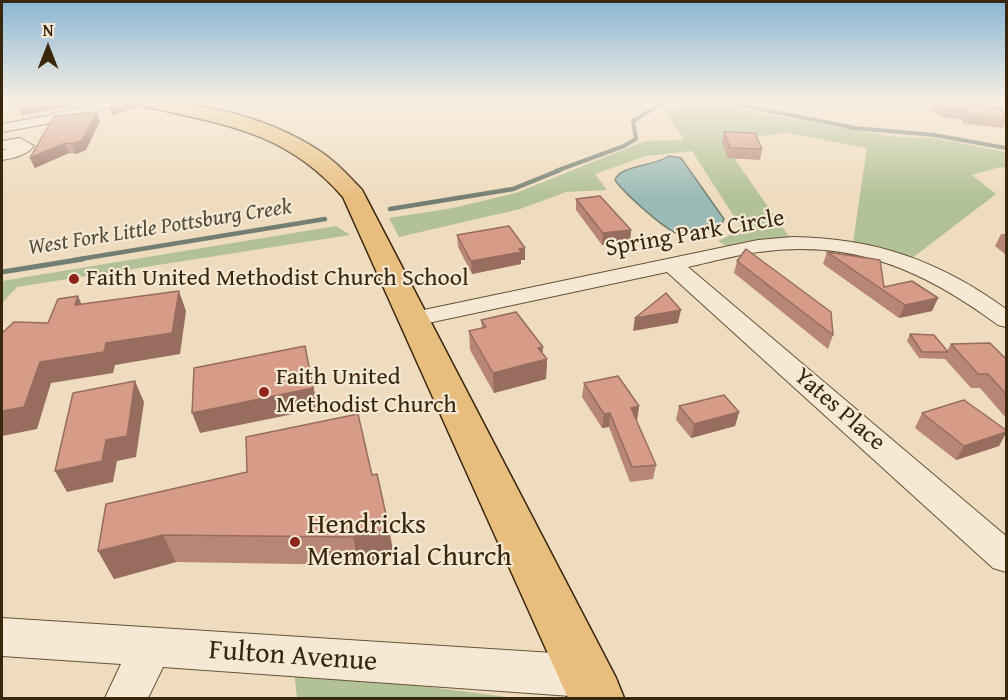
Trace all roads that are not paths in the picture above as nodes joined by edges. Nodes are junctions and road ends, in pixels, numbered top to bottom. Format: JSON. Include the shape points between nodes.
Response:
{"nodes":[{"id":1,"x":267,"y":133,"type":"edge"},
{"id":2,"x":671,"y":264,"type":"junction"},
{"id":3,"x":414,"y":319,"type":"junction"},
{"id":4,"x":1006,"y":320,"type":"edge"},
{"id":5,"x":1006,"y":556,"type":"edge"},
{"id":6,"x":2,"y":637,"type":"edge"},
{"id":7,"x":152,"y":647,"type":"junction"},
{"id":8,"x":590,"y":687,"type":"edge"},
{"id":9,"x":126,"y":699,"type":"edge"}],
"edges":[{"from":1,"to":3,"type":"main road","via":[[292,143],[345,183]]},
{"from":2,"to":3,"type":"street","name":"Spring Park Circle"},
{"from":2,"to":4,"type":"street","name":"Spring Park Circle","via":[[777,244],[840,245],[885,254],[933,271]]},
{"from":2,"to":5,"type":"street","name":"Yates Place"},
{"from":3,"to":8,"type":"main road"},
{"from":6,"to":7,"type":"street","name":"Fulton Avenue"},
{"from":7,"to":8,"type":"street","name":"Fulton Avenue"},
{"from":7,"to":9,"type":"street"}]}
